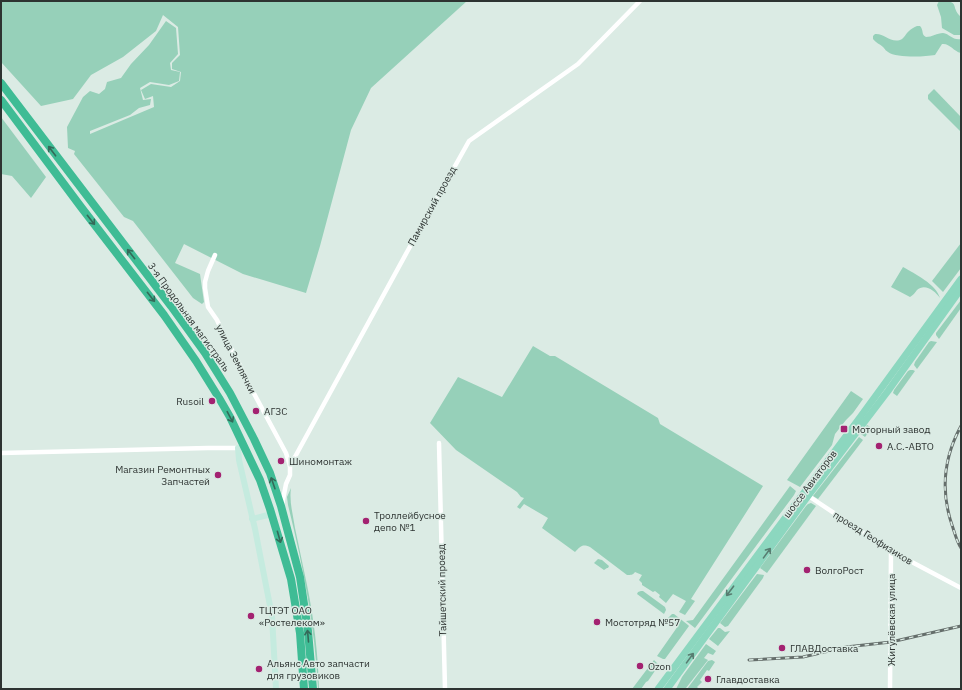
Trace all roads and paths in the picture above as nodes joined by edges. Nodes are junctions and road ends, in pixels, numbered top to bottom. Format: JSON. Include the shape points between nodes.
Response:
{"nodes":[{"id":1,"x":640,"y":1,"type":"edge"},
{"id":2,"x":1,"y":83,"type":"edge"},
{"id":3,"x":1,"y":100,"type":"edge"},
{"id":4,"x":215,"y":255,"type":"dead end"},
{"id":5,"x":961,"y":279,"type":"edge"},
{"id":6,"x":961,"y":289,"type":"edge"},
{"id":7,"x":237,"y":432,"type":"junction"},
{"id":8,"x":439,"y":443,"type":"dead end"},
{"id":9,"x":238,"y":448,"type":"junction"},
{"id":10,"x":1,"y":453,"type":"edge"},
{"id":11,"x":290,"y":466,"type":"junction"},
{"id":12,"x":806,"y":494,"type":"junction"},
{"id":13,"x":281,"y":506,"type":"junction"},
{"id":14,"x":272,"y":514,"type":"junction"},
{"id":15,"x":252,"y":519,"type":"junction"},
{"id":16,"x":891,"y":551,"type":"junction"},
{"id":17,"x":961,"y":588,"type":"edge"},
{"id":18,"x":276,"y":689,"type":"edge"},
{"id":19,"x":304,"y":689,"type":"edge"},
{"id":20,"x":313,"y":689,"type":"edge"},
{"id":21,"x":445,"y":689,"type":"edge"},
{"id":22,"x":658,"y":689,"type":"edge"},
{"id":23,"x":667,"y":689,"type":"edge"},
{"id":24,"x":890,"y":689,"type":"edge"}],
"edges":[{"from":1,"to":11,"type":"street","name":"Памирский проезд","via":[[578,64],[469,141]]},
{"from":13,"to":2,"type":"highway","name":"3-я Продольная магистраль","one_way":true,"via":[[270,473],[254,439],[205,353]]},
{"from":3,"to":7,"type":"highway","name":"3-я Продольная магистраль","one_way":true,"via":[[164,315],[196,361]]},
{"from":4,"to":11,"type":"street","name":"улица Землячки","via":[[208,271],[205,288],[208,307],[286,453]]},
{"from":5,"to":12,"type":"main road","name":"шоссе Авиаторов"},
{"from":6,"to":12,"type":"main road","name":"шоссе Авиаторов","via":[[888,391]]},
{"from":7,"to":9,"type":"highway"},
{"from":7,"to":14,"type":"highway","name":"3-я Продольная магистраль","via":[[260,480]]},
{"from":8,"to":21,"type":"street","name":"Тайшетский проезд"},
{"from":9,"to":10,"type":"street"},
{"from":9,"to":15,"type":"street"},
{"from":11,"to":13,"type":"street"},
{"from":12,"to":16,"type":"street","name":"проезд Геофизиков"},
{"from":12,"to":22,"type":"main road","name":"шоссе Авиаторов","one_way":true},
{"from":23,"to":12,"type":"main road","name":"шоссе Авиаторов","one_way":true},
{"from":20,"to":13,"type":"highway","name":"3-я Продольная магистраль","one_way":true,"via":[[300,578]]},
{"from":14,"to":15,"type":"street"},
{"from":14,"to":19,"type":"highway","name":"3-я Продольная магистраль","one_way":true,"via":[[291,579],[300,633]]},
{"from":15,"to":18,"type":"street","via":[[272,616]]},
{"from":16,"to":17,"type":"street","name":"проезд Геофизиков"},
{"from":16,"to":24,"type":"street","name":"Жигулёвская улица"}]}
